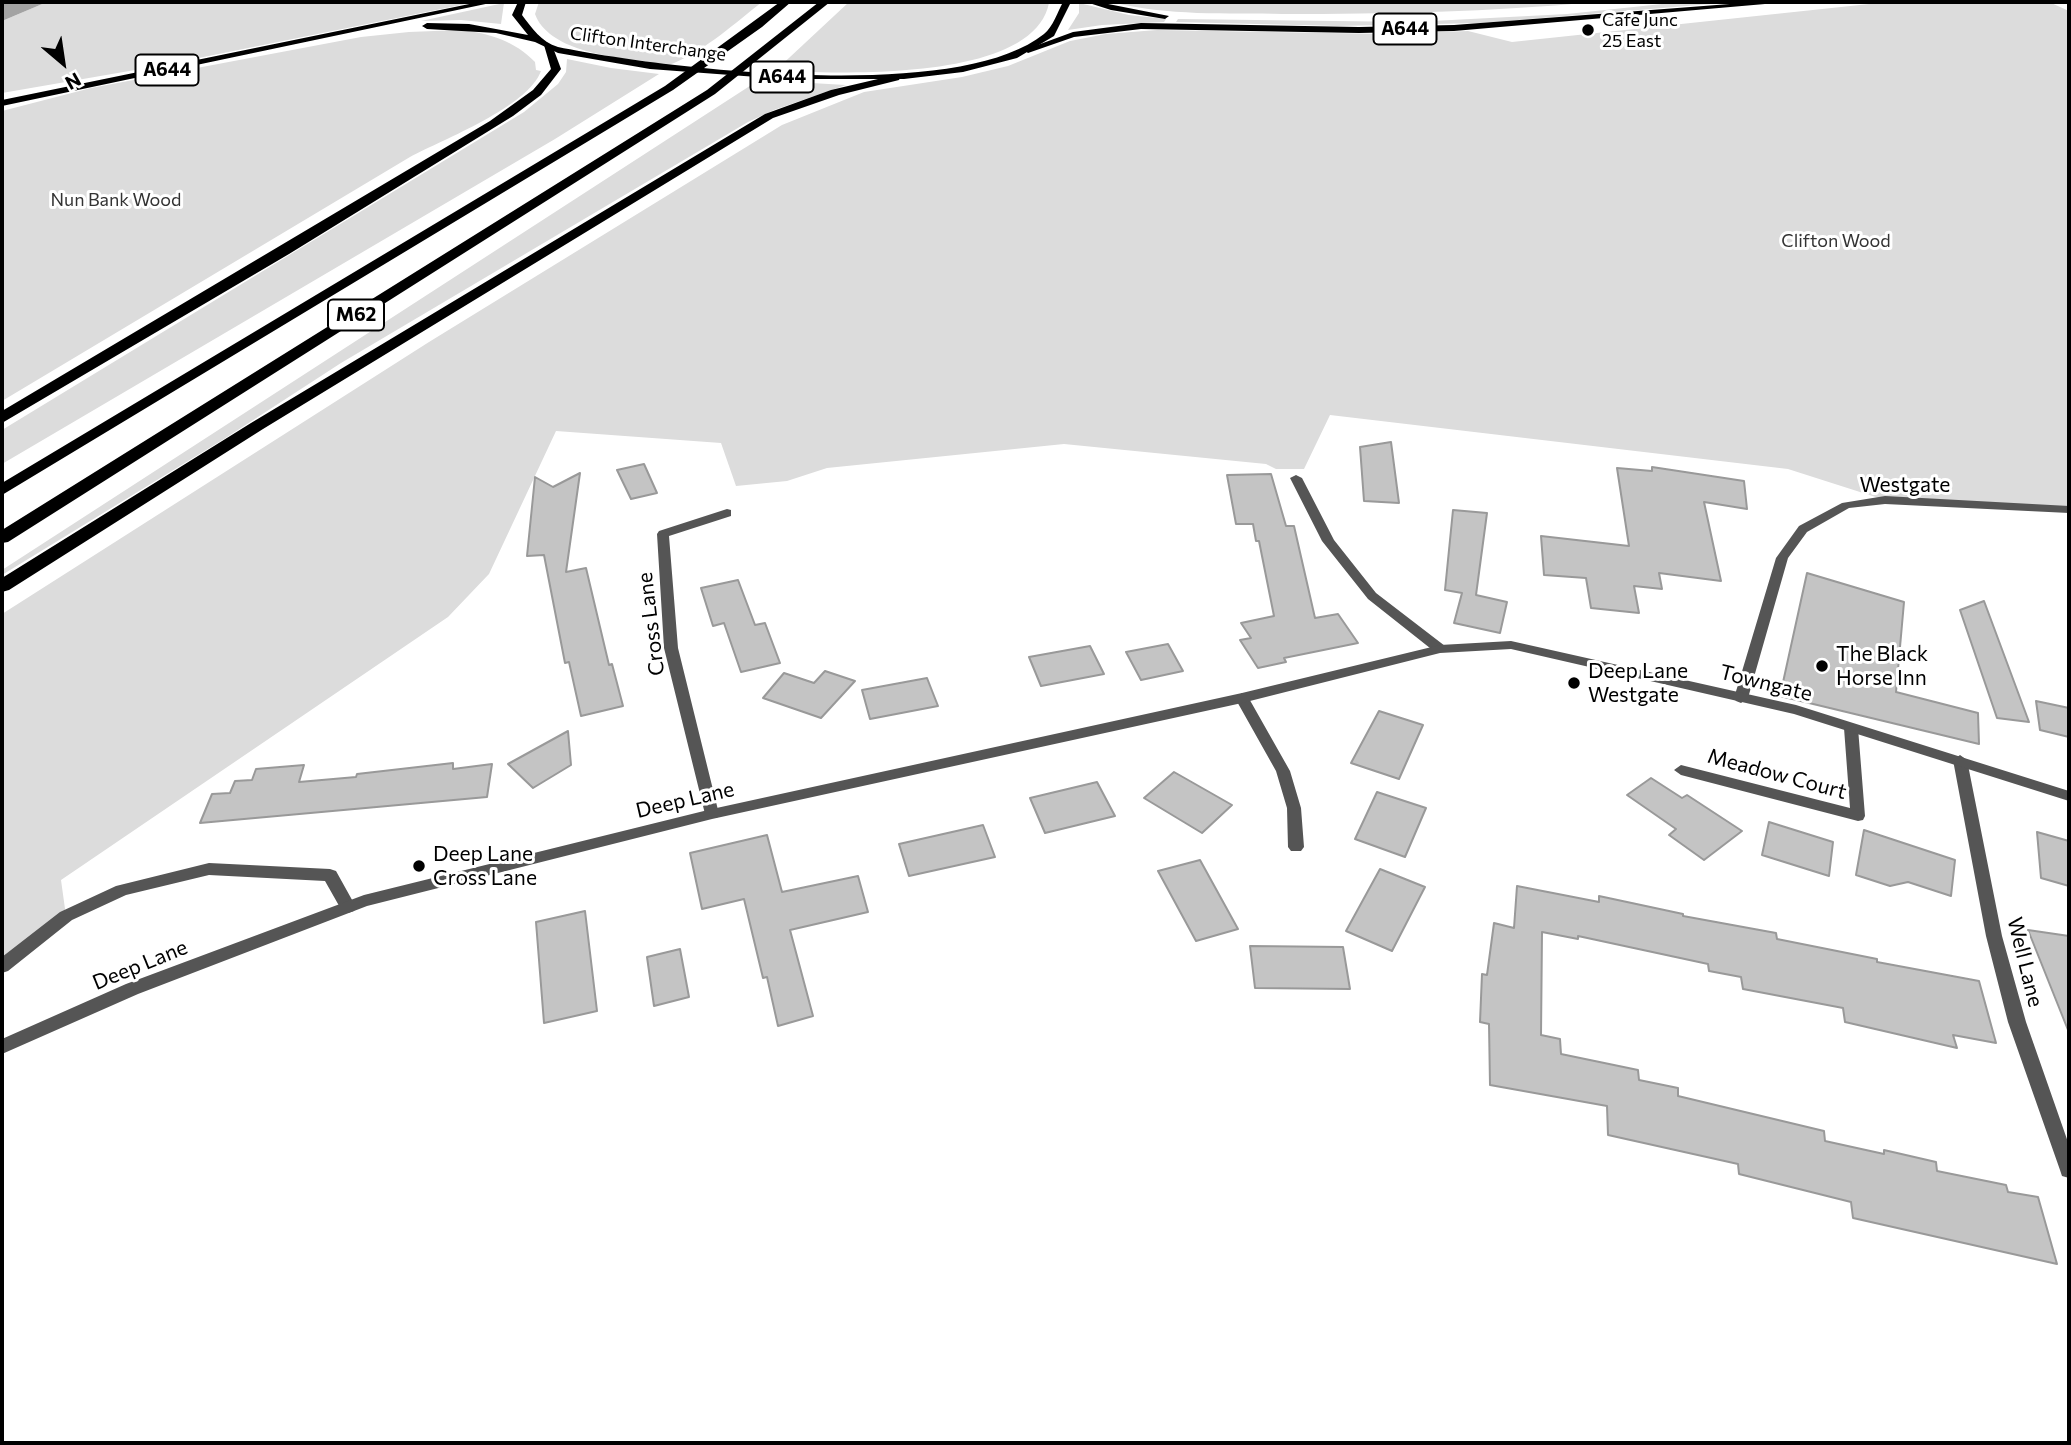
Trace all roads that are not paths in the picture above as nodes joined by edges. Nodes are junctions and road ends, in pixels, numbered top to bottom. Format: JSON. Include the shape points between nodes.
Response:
{"nodes":[{"id":1,"x":491,"y":2,"type":"edge"},
{"id":2,"x":522,"y":2,"type":"edge"},
{"id":3,"x":786,"y":2,"type":"edge"},
{"id":4,"x":825,"y":2,"type":"edge"},
{"id":5,"x":1067,"y":2,"type":"edge"},
{"id":6,"x":1090,"y":2,"type":"edge"},
{"id":7,"x":1784,"y":2,"type":"edge"},
{"id":8,"x":1637,"y":3,"type":"edge"},
{"id":9,"x":1473,"y":16,"type":"dead end"},
{"id":10,"x":1345,"y":19,"type":"dead end"},
{"id":11,"x":332,"y":37,"type":"junction"},
{"id":12,"x":543,"y":44,"type":"junction"},
{"id":13,"x":1028,"y":50,"type":"junction"},
{"id":14,"x":895,"y":78,"type":"junction"},
{"id":15,"x":2,"y":103,"type":"edge"},
{"id":16,"x":2,"y":418,"type":"edge"},
{"id":17,"x":1296,"y":478,"type":"dead end"},
{"id":18,"x":2,"y":491,"type":"edge"},
{"id":19,"x":2069,"y":510,"type":"edge"},
{"id":20,"x":727,"y":513,"type":"dead end"},
{"id":21,"x":2,"y":538,"type":"edge"},
{"id":22,"x":2,"y":586,"type":"edge"},
{"id":23,"x":1440,"y":649,"type":"junction"},
{"id":24,"x":1242,"y":698,"type":"junction"},
{"id":25,"x":1741,"y":698,"type":"junction"},
{"id":26,"x":1851,"y":728,"type":"junction"},
{"id":27,"x":1961,"y":760,"type":"junction"},
{"id":28,"x":1681,"y":770,"type":"dead end"},
{"id":29,"x":2069,"y":796,"type":"edge"},
{"id":30,"x":712,"y":814,"type":"junction"},
{"id":31,"x":1296,"y":847,"type":"dead end"},
{"id":32,"x":348,"y":907,"type":"junction"},
{"id":33,"x":2,"y":966,"type":"edge"},
{"id":34,"x":2,"y":1047,"type":"edge"},
{"id":35,"x":2069,"y":1170,"type":"edge"}],
"edges":[{"from":1,"to":11,"type":"highway","number":"A644"},
{"from":2,"to":12,"type":"highway","name":"Clifton Interchange","via":[[517,15]]},
{"from":3,"to":18,"type":"highway","number":"M62","via":[[669,88]]},
{"from":4,"to":21,"type":"highway","number":"M62","via":[[711,92]]},
{"from":5,"to":13,"type":"highway","name":"Clifton Interchange","number":"A644","via":[[1060,25]]},
{"from":6,"to":10,"type":"main road","number":"A644","via":[[1156,16]]},
{"from":7,"to":13,"type":"main road","number":"A644","via":[[1454,28],[1141,26],[1073,35]]},
{"from":8,"to":9,"type":"main road"},
{"from":11,"to":12,"type":"highway","number":"A644","via":[[460,25],[493,28]]},
{"from":11,"to":15,"type":"highway","number":"A644"},
{"from":12,"to":14,"type":"highway","name":"Clifton Interchange","number":"A644","via":[[596,59],[654,66],[801,79]]},
{"from":12,"to":16,"type":"highway","via":[[556,69],[527,100]]},
{"from":13,"to":14,"type":"highway","name":"Clifton Interchange","number":"A644","via":[[953,70]]},
{"from":14,"to":22,"type":"highway","via":[[835,92],[769,117]]},
{"from":17,"to":23,"type":"street","via":[[1328,541],[1372,596]]},
{"from":19,"to":25,"type":"street","name":"Westgate","via":[[1885,500],[1846,505],[1803,529],[1782,558]]},
{"from":20,"to":30,"type":"street","name":"Cross Lane","via":[[663,534],[671,648]]},
{"from":23,"to":24,"type":"street","name":"Towngate"},
{"from":23,"to":25,"type":"street","name":"Towngate","via":[[1511,645]]},
{"from":24,"to":30,"type":"street","name":"Deep Lane"},
{"from":24,"to":31,"type":"street","via":[[1283,771],[1294,808]]},
{"from":25,"to":26,"type":"street","name":"Towngate"},
{"from":26,"to":27,"type":"street","name":"Towngate"},
{"from":26,"to":28,"type":"street","name":"Meadow Court","via":[[1858,816]]},
{"from":27,"to":29,"type":"street","name":"Towngate"},
{"from":27,"to":35,"type":"street","name":"Well Lane","via":[[1994,936],[2017,1022]]},
{"from":30,"to":32,"type":"street","name":"Deep Lane"},
{"from":32,"to":33,"type":"street","via":[[330,875],[209,869],[122,890],[66,916]]},
{"from":32,"to":34,"type":"street","name":"Deep Lane","via":[[132,989]]}]}
